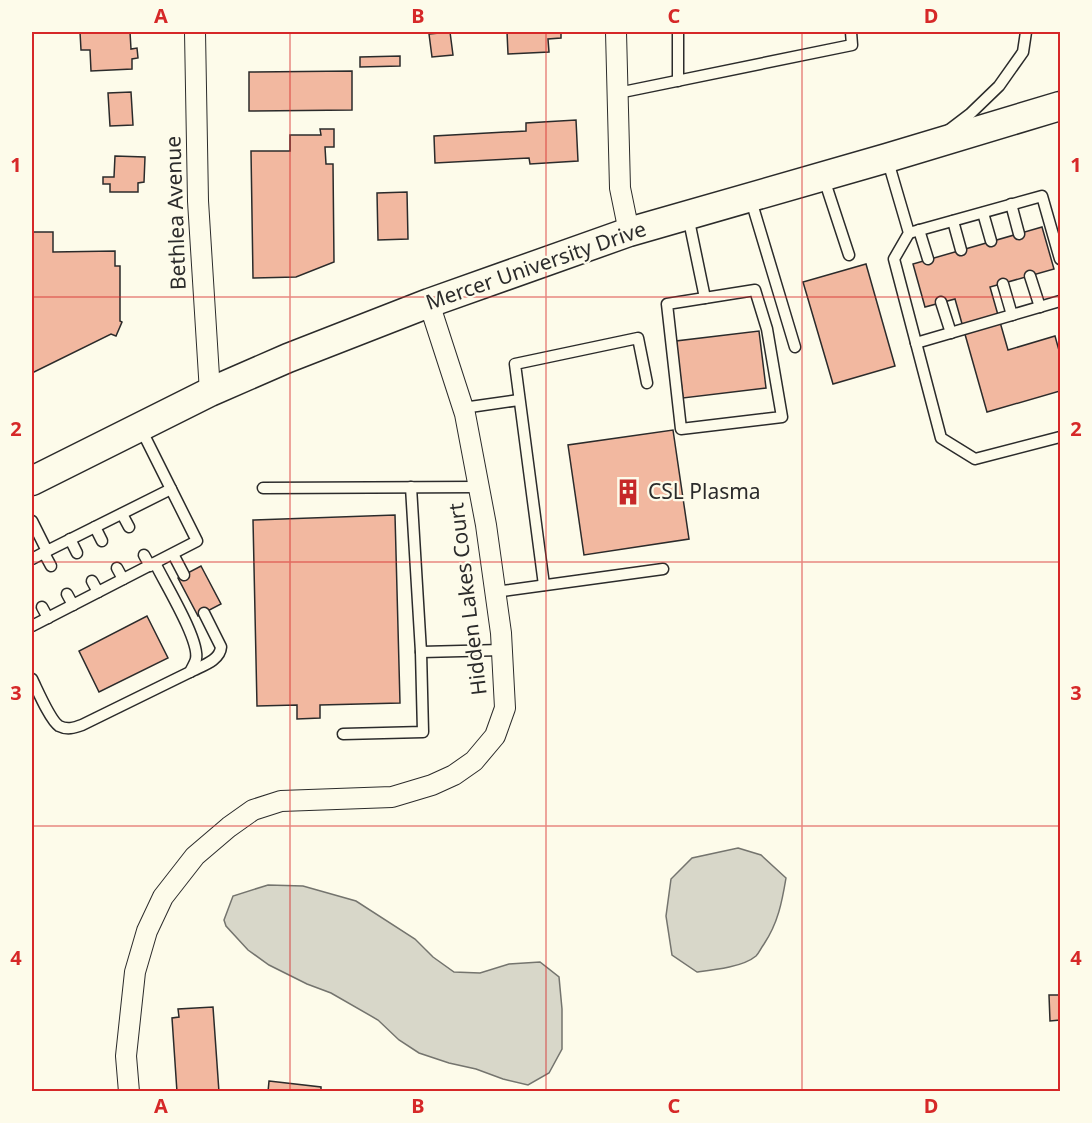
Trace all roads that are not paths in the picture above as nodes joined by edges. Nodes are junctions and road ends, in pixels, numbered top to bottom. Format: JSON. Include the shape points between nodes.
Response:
{"nodes":[{"id":1,"x":195,"y":32,"type":"edge"},
{"id":2,"x":616,"y":32,"type":"edge"},
{"id":3,"x":678,"y":32,"type":"edge"},
{"id":4,"x":851,"y":32,"type":"edge"},
{"id":5,"x":1026,"y":32,"type":"edge"},
{"id":6,"x":678,"y":81,"type":"junction"},
{"id":7,"x":618,"y":93,"type":"junction"},
{"id":8,"x":1060,"y":106,"type":"edge"},
{"id":9,"x":929,"y":145,"type":"junction"},
{"id":10,"x":887,"y":158,"type":"junction"},
{"id":11,"x":823,"y":176,"type":"junction"},
{"id":12,"x":750,"y":197,"type":"junction"},
{"id":13,"x":1011,"y":204,"type":"junction"},
{"id":14,"x":983,"y":213,"type":"junction"},
{"id":15,"x":688,"y":215,"type":"junction"},
{"id":16,"x":953,"y":221,"type":"junction"},
{"id":17,"x":914,"y":231,"type":"junction"},
{"id":18,"x":629,"y":232,"type":"junction"},
{"id":19,"x":1019,"y":234,"type":"dead end"},
{"id":20,"x":991,"y":241,"type":"dead end"},
{"id":21,"x":962,"y":250,"type":"dead end"},
{"id":22,"x":849,"y":255,"type":"dead end"},
{"id":23,"x":928,"y":259,"type":"dead end"},
{"id":24,"x":1060,"y":259,"type":"edge"},
{"id":25,"x":1030,"y":276,"type":"dead end"},
{"id":26,"x":1003,"y":284,"type":"dead end"},
{"id":27,"x":705,"y":298,"type":"junction"},
{"id":28,"x":1060,"y":301,"type":"edge"},
{"id":29,"x":941,"y":302,"type":"dead end"},
{"id":30,"x":429,"y":303,"type":"junction"},
{"id":31,"x":1040,"y":307,"type":"junction"},
{"id":32,"x":1012,"y":315,"type":"junction"},
{"id":33,"x":951,"y":333,"type":"junction"},
{"id":34,"x":916,"y":343,"type":"junction"},
{"id":35,"x":795,"y":347,"type":"dead end"},
{"id":36,"x":647,"y":383,"type":"dead end"},
{"id":37,"x":210,"y":392,"type":"junction"},
{"id":38,"x":519,"y":400,"type":"junction"},
{"id":39,"x":463,"y":408,"type":"junction"},
{"id":40,"x":140,"y":427,"type":"junction"},
{"id":41,"x":1060,"y":437,"type":"edge"},
{"id":42,"x":32,"y":481,"type":"edge"},
{"id":43,"x":411,"y":487,"type":"junction"},
{"id":44,"x":478,"y":487,"type":"junction"},
{"id":45,"x":263,"y":488,"type":"dead end"},
{"id":46,"x":171,"y":489,"type":"junction"},
{"id":47,"x":122,"y":514,"type":"junction"},
{"id":48,"x":32,"y":521,"type":"edge"},
{"id":49,"x":95,"y":527,"type":"junction"},
{"id":50,"x":129,"y":527,"type":"dead end"},
{"id":51,"x":70,"y":540,"type":"junction"},
{"id":52,"x":102,"y":541,"type":"dead end"},
{"id":53,"x":46,"y":552,"type":"junction"},
{"id":54,"x":77,"y":553,"type":"dead end"},
{"id":55,"x":173,"y":554,"type":"junction"},
{"id":56,"x":144,"y":555,"type":"dead end"},
{"id":57,"x":32,"y":559,"type":"edge"},
{"id":58,"x":152,"y":564,"type":"junction"},
{"id":59,"x":51,"y":566,"type":"dead end"},
{"id":60,"x":117,"y":568,"type":"dead end"},
{"id":61,"x":663,"y":569,"type":"dead end"},
{"id":62,"x":184,"y":574,"type":"dead end"},
{"id":63,"x":123,"y":579,"type":"junction"},
{"id":64,"x":92,"y":581,"type":"dead end"},
{"id":65,"x":544,"y":585,"type":"junction"},
{"id":66,"x":98,"y":592,"type":"junction"},
{"id":67,"x":495,"y":592,"type":"junction"},
{"id":68,"x":67,"y":594,"type":"dead end"},
{"id":69,"x":72,"y":605,"type":"junction"},
{"id":70,"x":42,"y":607,"type":"dead end"},
{"id":71,"x":204,"y":613,"type":"dead end"},
{"id":72,"x":48,"y":618,"type":"junction"},
{"id":73,"x":32,"y":626,"type":"edge"},
{"id":74,"x":502,"y":650,"type":"junction"},
{"id":75,"x":421,"y":652,"type":"junction"},
{"id":76,"x":190,"y":672,"type":"junction"},
{"id":77,"x":32,"y":679,"type":"edge"},
{"id":78,"x":343,"y":734,"type":"dead end"},
{"id":79,"x":129,"y":1092,"type":"edge"}],
"edges":[{"from":1,"to":37,"type":"street","name":"Bethlea Avenue","via":[[198,201]]},
{"from":2,"to":7,"type":"street"},
{"from":3,"to":6,"type":"lane"},
{"from":4,"to":6,"type":"lane","via":[[852,45]]},
{"from":5,"to":9,"type":"lane","via":[[1023,52],[999,86]]},
{"from":6,"to":7,"type":"lane"},
{"from":7,"to":18,"type":"street","via":[[620,188]]},
{"from":8,"to":9,"type":"main road","name":"Mercer University Drive"},
{"from":9,"to":10,"type":"main road","name":"Mercer University Drive"},
{"from":10,"to":11,"type":"main road","name":"Mercer University Drive"},
{"from":10,"to":17,"type":"lane"},
{"from":11,"to":12,"type":"main road","name":"Mercer University Drive"},
{"from":11,"to":22,"type":"lane"},
{"from":12,"to":15,"type":"main road","name":"Mercer University Drive"},
{"from":12,"to":35,"type":"lane"},
{"from":13,"to":14,"type":"lane"},
{"from":13,"to":19,"type":"lane"},
{"from":13,"to":24,"type":"lane","via":[[1042,196]]},
{"from":14,"to":16,"type":"lane"},
{"from":14,"to":20,"type":"lane"},
{"from":15,"to":18,"type":"main road","name":"Mercer University Drive"},
{"from":15,"to":27,"type":"lane"},
{"from":16,"to":17,"type":"lane"},
{"from":16,"to":21,"type":"lane"},
{"from":17,"to":23,"type":"lane"},
{"from":17,"to":34,"type":"lane","via":[[894,260]]},
{"from":18,"to":30,"type":"main road","name":"Mercer University Drive"},
{"from":25,"to":31,"type":"lane"},
{"from":26,"to":32,"type":"lane"},
{"from":27,"to":27,"type":"lane","via":[[755,290],[767,329],[782,417],[681,429],[667,304]]},
{"from":28,"to":31,"type":"lane"},
{"from":29,"to":33,"type":"lane"},
{"from":30,"to":37,"type":"main road","name":"Mercer University Drive"},
{"from":30,"to":39,"type":"street","name":"Hidden Lakes Court"},
{"from":31,"to":32,"type":"lane"},
{"from":32,"to":33,"type":"lane"},
{"from":33,"to":34,"type":"lane"},
{"from":34,"to":41,"type":"lane","via":[[941,438],[975,459]]},
{"from":36,"to":38,"type":"lane","via":[[638,338],[515,364]]},
{"from":37,"to":40,"type":"main road","name":"Mercer University Drive"},
{"from":38,"to":39,"type":"lane"},
{"from":38,"to":65,"type":"lane"},
{"from":39,"to":44,"type":"street","name":"Hidden Lakes Court"},
{"from":40,"to":42,"type":"main road","name":"Mercer University Drive"},
{"from":40,"to":46,"type":"lane"},
{"from":43,"to":44,"type":"lane"},
{"from":43,"to":45,"type":"lane"},
{"from":43,"to":75,"type":"lane"},
{"from":44,"to":67,"type":"street","name":"Hidden Lakes Court"},
{"from":46,"to":47,"type":"lane"},
{"from":46,"to":55,"type":"lane","via":[[197,541]]},
{"from":47,"to":49,"type":"lane"},
{"from":47,"to":50,"type":"lane"},
{"from":48,"to":53,"type":"lane"},
{"from":49,"to":51,"type":"lane"},
{"from":49,"to":52,"type":"lane"},
{"from":51,"to":53,"type":"lane"},
{"from":51,"to":54,"type":"lane"},
{"from":53,"to":57,"type":"lane"},
{"from":53,"to":59,"type":"lane"},
{"from":55,"to":58,"type":"lane"},
{"from":55,"to":62,"type":"lane"},
{"from":56,"to":58,"type":"lane"},
{"from":58,"to":63,"type":"lane"},
{"from":58,"to":76,"type":"lane","via":[[188,628],[196,659]]},
{"from":60,"to":63,"type":"lane"},
{"from":61,"to":65,"type":"lane"},
{"from":63,"to":66,"type":"lane"},
{"from":64,"to":66,"type":"lane"},
{"from":65,"to":67,"type":"lane"},
{"from":66,"to":69,"type":"lane"},
{"from":67,"to":74,"type":"street","name":"Hidden Lakes Court"},
{"from":68,"to":69,"type":"lane"},
{"from":69,"to":72,"type":"lane"},
{"from":70,"to":72,"type":"lane"},
{"from":71,"to":76,"type":"lane","via":[[220,653]]},
{"from":72,"to":73,"type":"lane"},
{"from":74,"to":75,"type":"lane"},
{"from":74,"to":79,"type":"street","name":"Hidden Lakes Court","via":[[505,708],[495,736],[474,761],[454,775],[392,797],[280,801],[253,810],[195,856],[163,897],[147,931],[135,972],[126,1056]]},
{"from":75,"to":78,"type":"lane","via":[[423,732]]},
{"from":76,"to":77,"type":"lane","via":[[72,729],[53,720]]}]}
